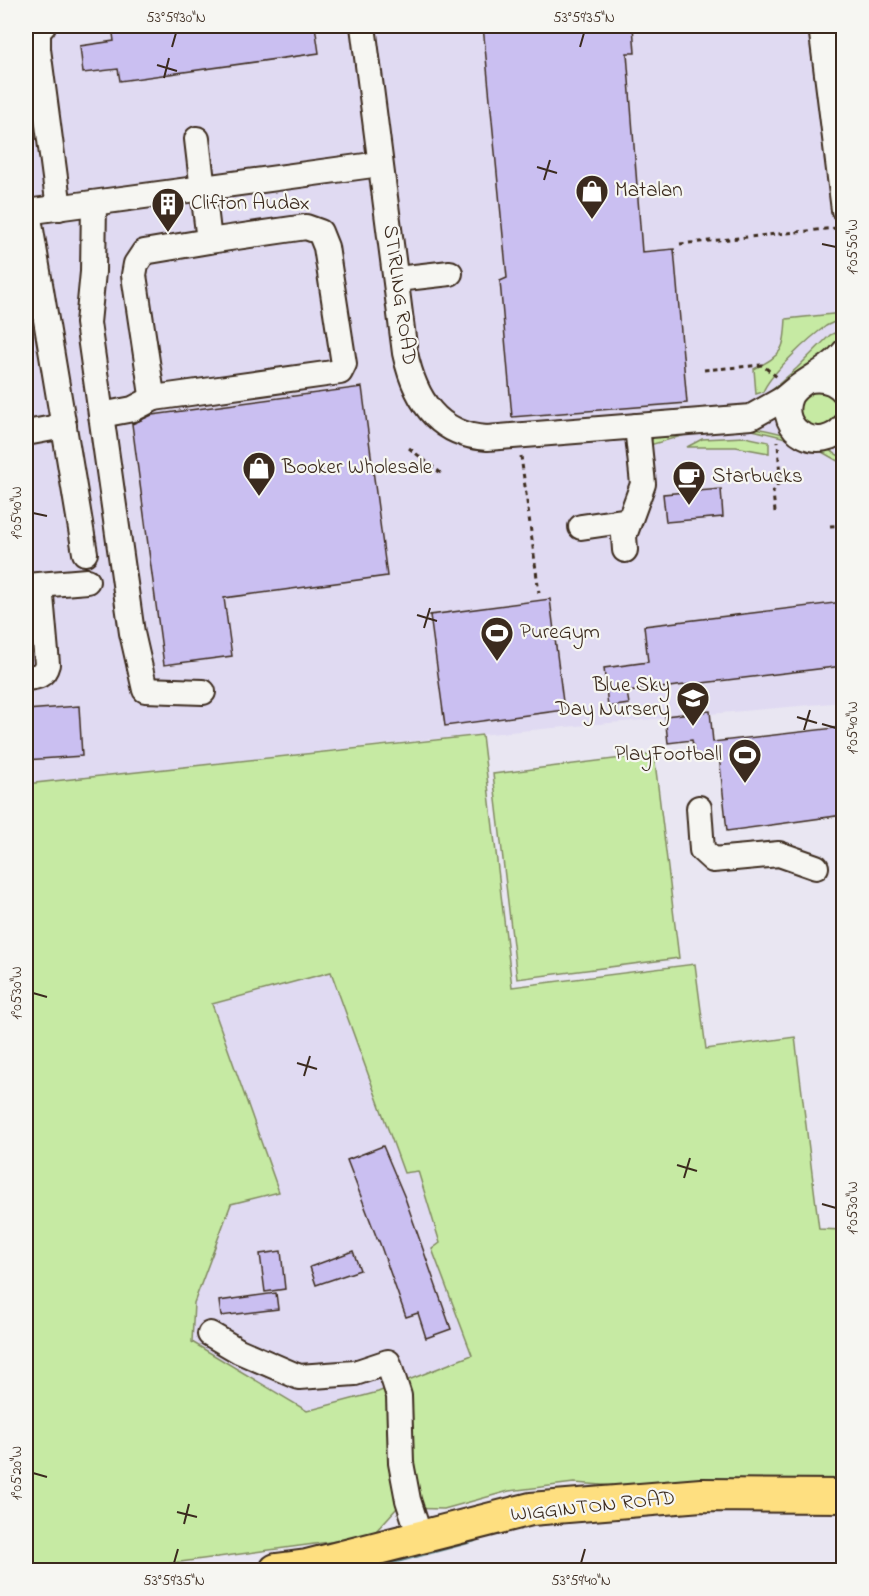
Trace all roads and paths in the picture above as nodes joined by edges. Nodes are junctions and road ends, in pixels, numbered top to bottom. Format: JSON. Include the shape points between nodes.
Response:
{"nodes":[{"id":1,"x":43,"y":26,"type":"edge"},
{"id":2,"x":363,"y":26,"type":"edge"},
{"id":3,"x":821,"y":26,"type":"edge"},
{"id":4,"x":197,"y":139,"type":"dead end"},
{"id":5,"x":380,"y":165,"type":"junction"},
{"id":6,"x":204,"y":188,"type":"junction"},
{"id":7,"x":94,"y":203,"type":"junction"},
{"id":8,"x":59,"y":208,"type":"junction"},
{"id":9,"x":843,"y":210,"type":"edge"},
{"id":10,"x":27,"y":212,"type":"edge"},
{"id":11,"x":843,"y":227,"type":"edge"},
{"id":12,"x":209,"y":241,"type":"junction"},
{"id":13,"x":681,"y":244,"type":"dead end"},
{"id":14,"x":30,"y":249,"type":"edge"},
{"id":15,"x":450,"y":273,"type":"dead end"},
{"id":16,"x":397,"y":279,"type":"junction"},
{"id":17,"x":843,"y":352,"type":"edge"},
{"id":18,"x":704,"y":370,"type":"dead end"},
{"id":19,"x":794,"y":382,"type":"junction"},
{"id":20,"x":843,"y":393,"type":"edge"},
{"id":21,"x":154,"y":398,"type":"junction"},
{"id":22,"x":101,"y":415,"type":"junction"},
{"id":23,"x":751,"y":417,"type":"junction"},
{"id":24,"x":64,"y":426,"type":"junction"},
{"id":25,"x":637,"y":426,"type":"junction"},
{"id":26,"x":843,"y":426,"type":"edge"},
{"id":27,"x":26,"y":433,"type":"edge"},
{"id":28,"x":788,"y":436,"type":"junction"},
{"id":29,"x":833,"y":445,"type":"edge"},
{"id":30,"x":409,"y":448,"type":"dead end"},
{"id":31,"x":521,"y":451,"type":"dead end"},
{"id":32,"x":442,"y":474,"type":"dead end"},
{"id":33,"x":775,"y":512,"type":"dead end"},
{"id":34,"x":629,"y":520,"type":"junction"},
{"id":35,"x":843,"y":525,"type":"edge"},
{"id":36,"x":830,"y":526,"type":"dead end"},
{"id":37,"x":581,"y":527,"type":"dead end"},
{"id":38,"x":625,"y":550,"type":"dead end"},
{"id":39,"x":85,"y":553,"type":"dead end"},
{"id":40,"x":87,"y":581,"type":"dead end"},
{"id":41,"x":33,"y":586,"type":"edge"},
{"id":42,"x":539,"y":593,"type":"dead end"},
{"id":43,"x":26,"y":678,"type":"edge"},
{"id":44,"x":203,"y":692,"type":"dead end"},
{"id":45,"x":699,"y":808,"type":"dead end"},
{"id":46,"x":816,"y":867,"type":"dead end"},
{"id":47,"x":210,"y":1334,"type":"dead end"},
{"id":48,"x":843,"y":1496,"type":"edge"},
{"id":49,"x":420,"y":1537,"type":"junction"},
{"id":50,"x":276,"y":1570,"type":"edge"}],
"edges":[{"from":1,"to":8,"type":"street","via":[[38,31],[38,49]]},
{"from":2,"to":5,"type":"street","name":"STIRLING ROAD"},
{"from":3,"to":9,"type":"street"},
{"from":4,"to":6,"type":"street"},
{"from":5,"to":6,"type":"street"},
{"from":5,"to":16,"type":"street","name":"STIRLING ROAD"},
{"from":6,"to":7,"type":"street"},
{"from":6,"to":12,"type":"street"},
{"from":7,"to":8,"type":"street"},
{"from":7,"to":22,"type":"street","via":[[88,323]]},
{"from":8,"to":10,"type":"street"},
{"from":10,"to":14,"type":"street"},
{"from":11,"to":13,"type":"path"},
{"from":12,"to":21,"type":"street","via":[[144,252],[136,264],[134,275]]},
{"from":12,"to":21,"type":"street","via":[[306,227],[320,232],[326,248],[344,368],[340,372]]},
{"from":14,"to":24,"type":"street"},
{"from":15,"to":16,"type":"street"},
{"from":16,"to":25,"type":"street","name":"STIRLING ROAD","via":[[405,353],[415,388],[431,412],[451,429],[487,438]]},
{"from":17,"to":19,"type":"street","name":"STIRLING ROAD","via":[[833,364]]},
{"from":18,"to":19,"type":"path","via":[[762,365]]},
{"from":19,"to":20,"type":"street","via":[[827,380]]},
{"from":19,"to":23,"type":"street","name":"STIRLING ROAD","via":[[783,399]]},
{"from":19,"to":28,"type":"street"},
{"from":21,"to":22,"type":"street","via":[[133,409]]},
{"from":22,"to":44,"type":"street","via":[[132,633],[145,690]]},
{"from":23,"to":25,"type":"street","name":"STIRLING ROAD"},
{"from":23,"to":28,"type":"street","name":"STIRLING ROAD"},
{"from":24,"to":27,"type":"street"},
{"from":24,"to":39,"type":"street"},
{"from":25,"to":34,"type":"street","via":[[643,484]]},
{"from":26,"to":29,"type":"street","via":[[831,437]]},
{"from":28,"to":29,"type":"street","name":"STIRLING ROAD"},
{"from":28,"to":33,"type":"path","via":[[780,481],[773,492]]},
{"from":30,"to":32,"type":"path"},
{"from":31,"to":42,"type":"path"},
{"from":34,"to":37,"type":"street"},
{"from":34,"to":38,"type":"street"},
{"from":35,"to":36,"type":"path"},
{"from":40,"to":41,"type":"street"},
{"from":41,"to":43,"type":"street","via":[[47,664],[40,675]]},
{"from":45,"to":46,"type":"street","via":[[702,850],[713,860],[779,854]]},
{"from":47,"to":49,"type":"street","via":[[299,1377],[355,1373],[388,1362],[399,1396],[401,1463]]},
{"from":48,"to":49,"type":"main road","name":"WIGGINTON ROAD","via":[[701,1495],[531,1509]]},
{"from":49,"to":50,"type":"main road","name":"WIGGINTON ROAD","via":[[308,1566]]}]}
